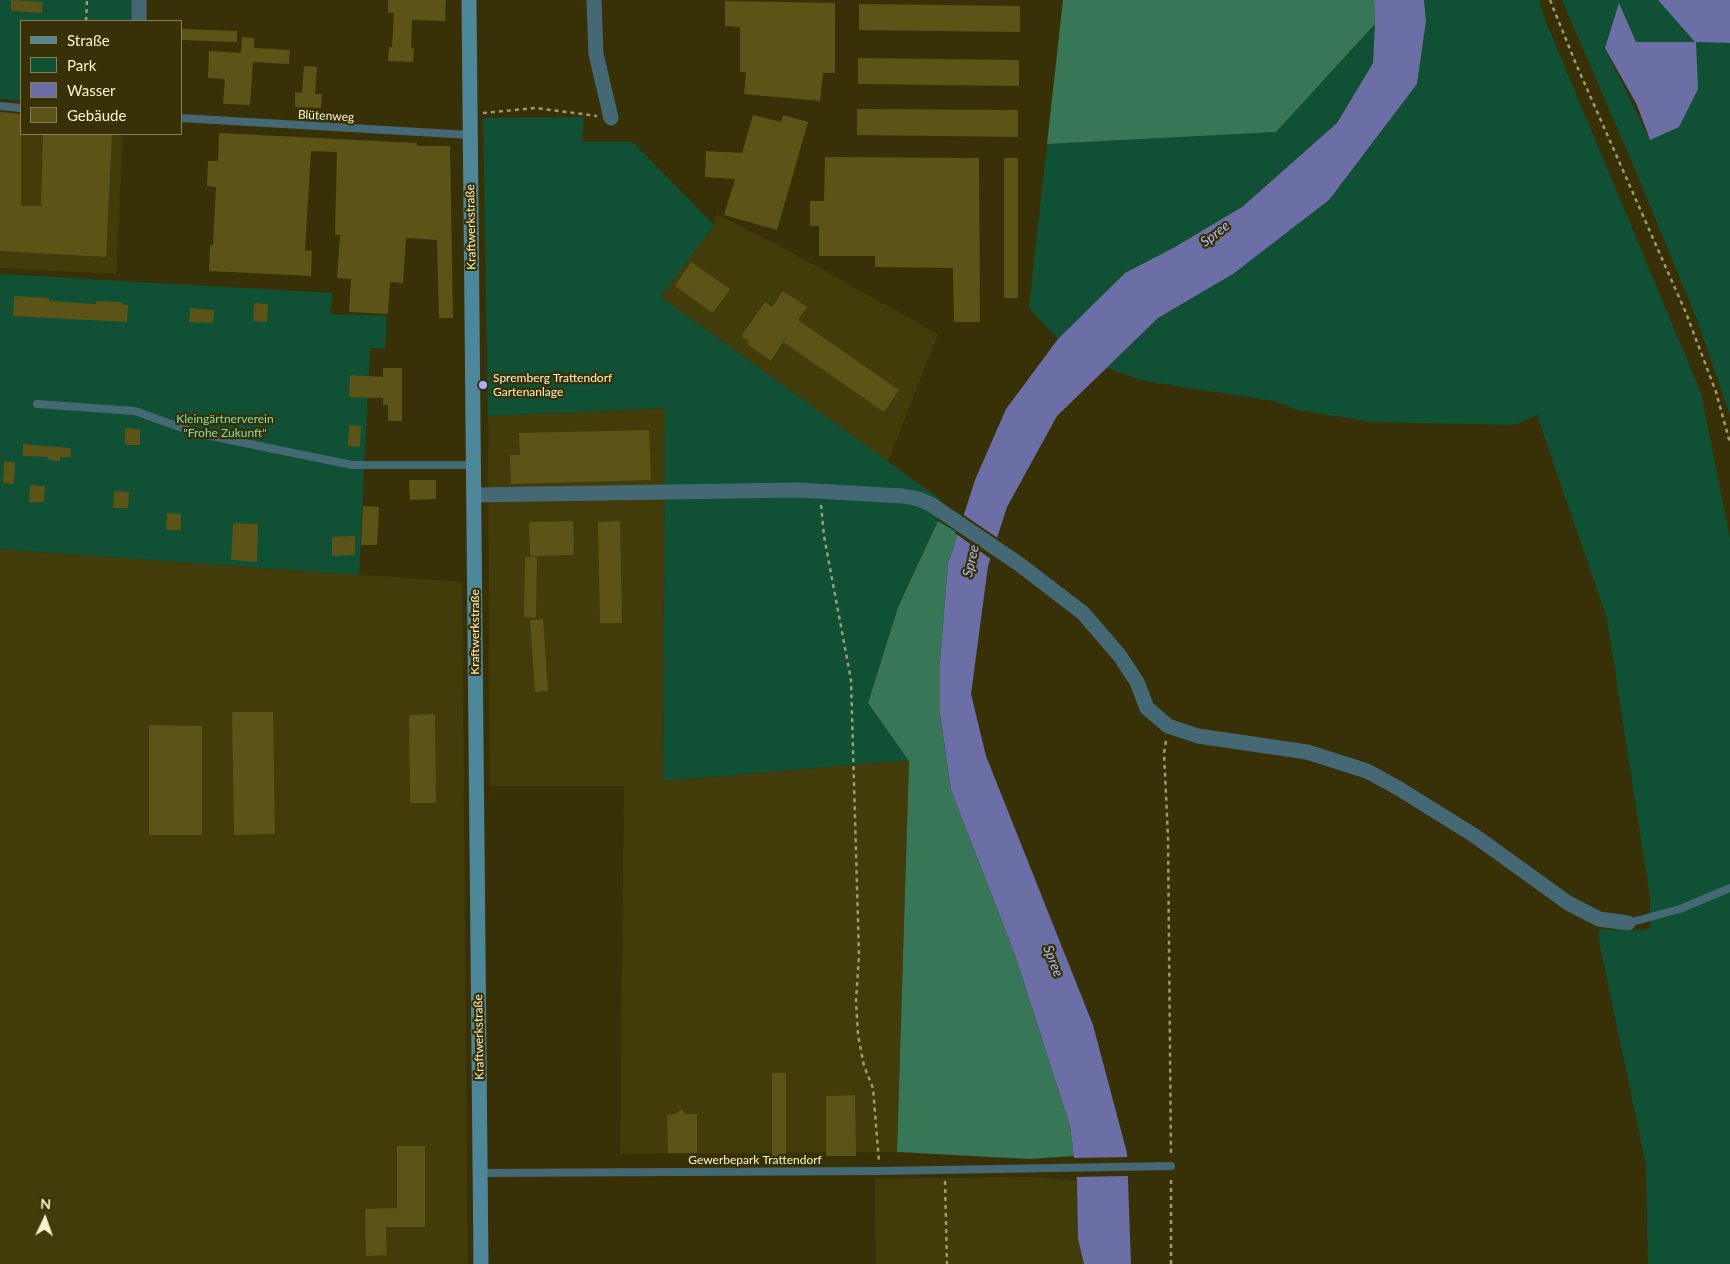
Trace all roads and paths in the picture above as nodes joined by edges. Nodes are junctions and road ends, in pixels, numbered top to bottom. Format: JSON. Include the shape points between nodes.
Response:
{"nodes":[{"id":1,"x":86,"y":0,"type":"edge"},
{"id":2,"x":139,"y":0,"type":"edge"},
{"id":3,"x":469,"y":0,"type":"edge"},
{"id":4,"x":594,"y":0,"type":"edge"},
{"id":5,"x":1550,"y":0,"type":"edge"},
{"id":6,"x":86,"y":20,"type":"edge"},
{"id":7,"x":139,"y":20,"type":"edge"},
{"id":8,"x":0,"y":106,"type":"edge"},
{"id":9,"x":20,"y":108,"type":"edge"},
{"id":10,"x":470,"y":114,"type":"junction"},
{"id":11,"x":182,"y":118,"type":"edge"},
{"id":12,"x":611,"y":118,"type":"joint"},
{"id":13,"x":470,"y":136,"type":"junction"},
{"id":14,"x":36,"y":404,"type":"dead end"},
{"id":15,"x":1730,"y":443,"type":"edge"},
{"id":16,"x":473,"y":465,"type":"junction"},
{"id":17,"x":820,"y":491,"type":"junction"},
{"id":18,"x":474,"y":496,"type":"junction"},
{"id":19,"x":1168,"y":726,"type":"junction"},
{"id":20,"x":1730,"y":888,"type":"edge"},
{"id":21,"x":1628,"y":923,"type":"joint"},
{"id":22,"x":1171,"y":1166,"type":"junction"},
{"id":23,"x":945,"y":1169,"type":"junction"},
{"id":24,"x":880,"y":1170,"type":"junction"},
{"id":25,"x":480,"y":1173,"type":"junction"},
{"id":26,"x":481,"y":1264,"type":"edge"},
{"id":27,"x":947,"y":1264,"type":"edge"},
{"id":28,"x":1171,"y":1264,"type":"edge"}],
"edges":[{"from":1,"to":6,"type":"path"},
{"from":2,"to":7,"type":"street"},
{"from":3,"to":10,"type":"main road","name":"Kraftwerkstraße"},
{"from":4,"to":12,"type":"street","via":[[596,54]]},
{"from":5,"to":15,"type":"path","via":[[1686,314],[1716,392]]},
{"from":8,"to":9,"type":"lane"},
{"from":10,"to":12,"type":"path","via":[[536,108]]},
{"from":10,"to":13,"type":"main road","name":"Kraftwerkstraße"},
{"from":11,"to":13,"type":"lane","name":"Blütenweg"},
{"from":13,"to":16,"type":"main road","name":"Kraftwerkstraße"},
{"from":14,"to":16,"type":"lane","via":[[135,411],[196,433],[352,465]]},
{"from":16,"to":18,"type":"main road","name":"Kraftwerkstraße"},
{"from":17,"to":18,"type":"street"},
{"from":17,"to":19,"type":"street","via":[[902,496],[919,499],[942,511],[1083,613],[1138,682],[1146,708]]},
{"from":17,"to":24,"type":"path","via":[[824,536],[851,680],[859,955],[856,1002],[858,1035],[872,1088]]},
{"from":18,"to":25,"type":"main road","name":"Kraftwerkstraße"},
{"from":19,"to":21,"type":"street","via":[[1198,736],[1307,752],[1367,772],[1475,836],[1568,903],[1599,919]]},
{"from":19,"to":22,"type":"path","via":[[1164,752]]},
{"from":20,"to":21,"type":"lane","via":[[1680,909]]},
{"from":22,"to":23,"type":"lane","name":"Gewerbepark Trattendorf"},
{"from":22,"to":28,"type":"path"},
{"from":23,"to":24,"type":"lane","name":"Gewerbepark Trattendorf"},
{"from":23,"to":27,"type":"path"},
{"from":24,"to":25,"type":"lane","name":"Gewerbepark Trattendorf"},
{"from":25,"to":26,"type":"main road","name":"Kraftwerkstraße"}]}
